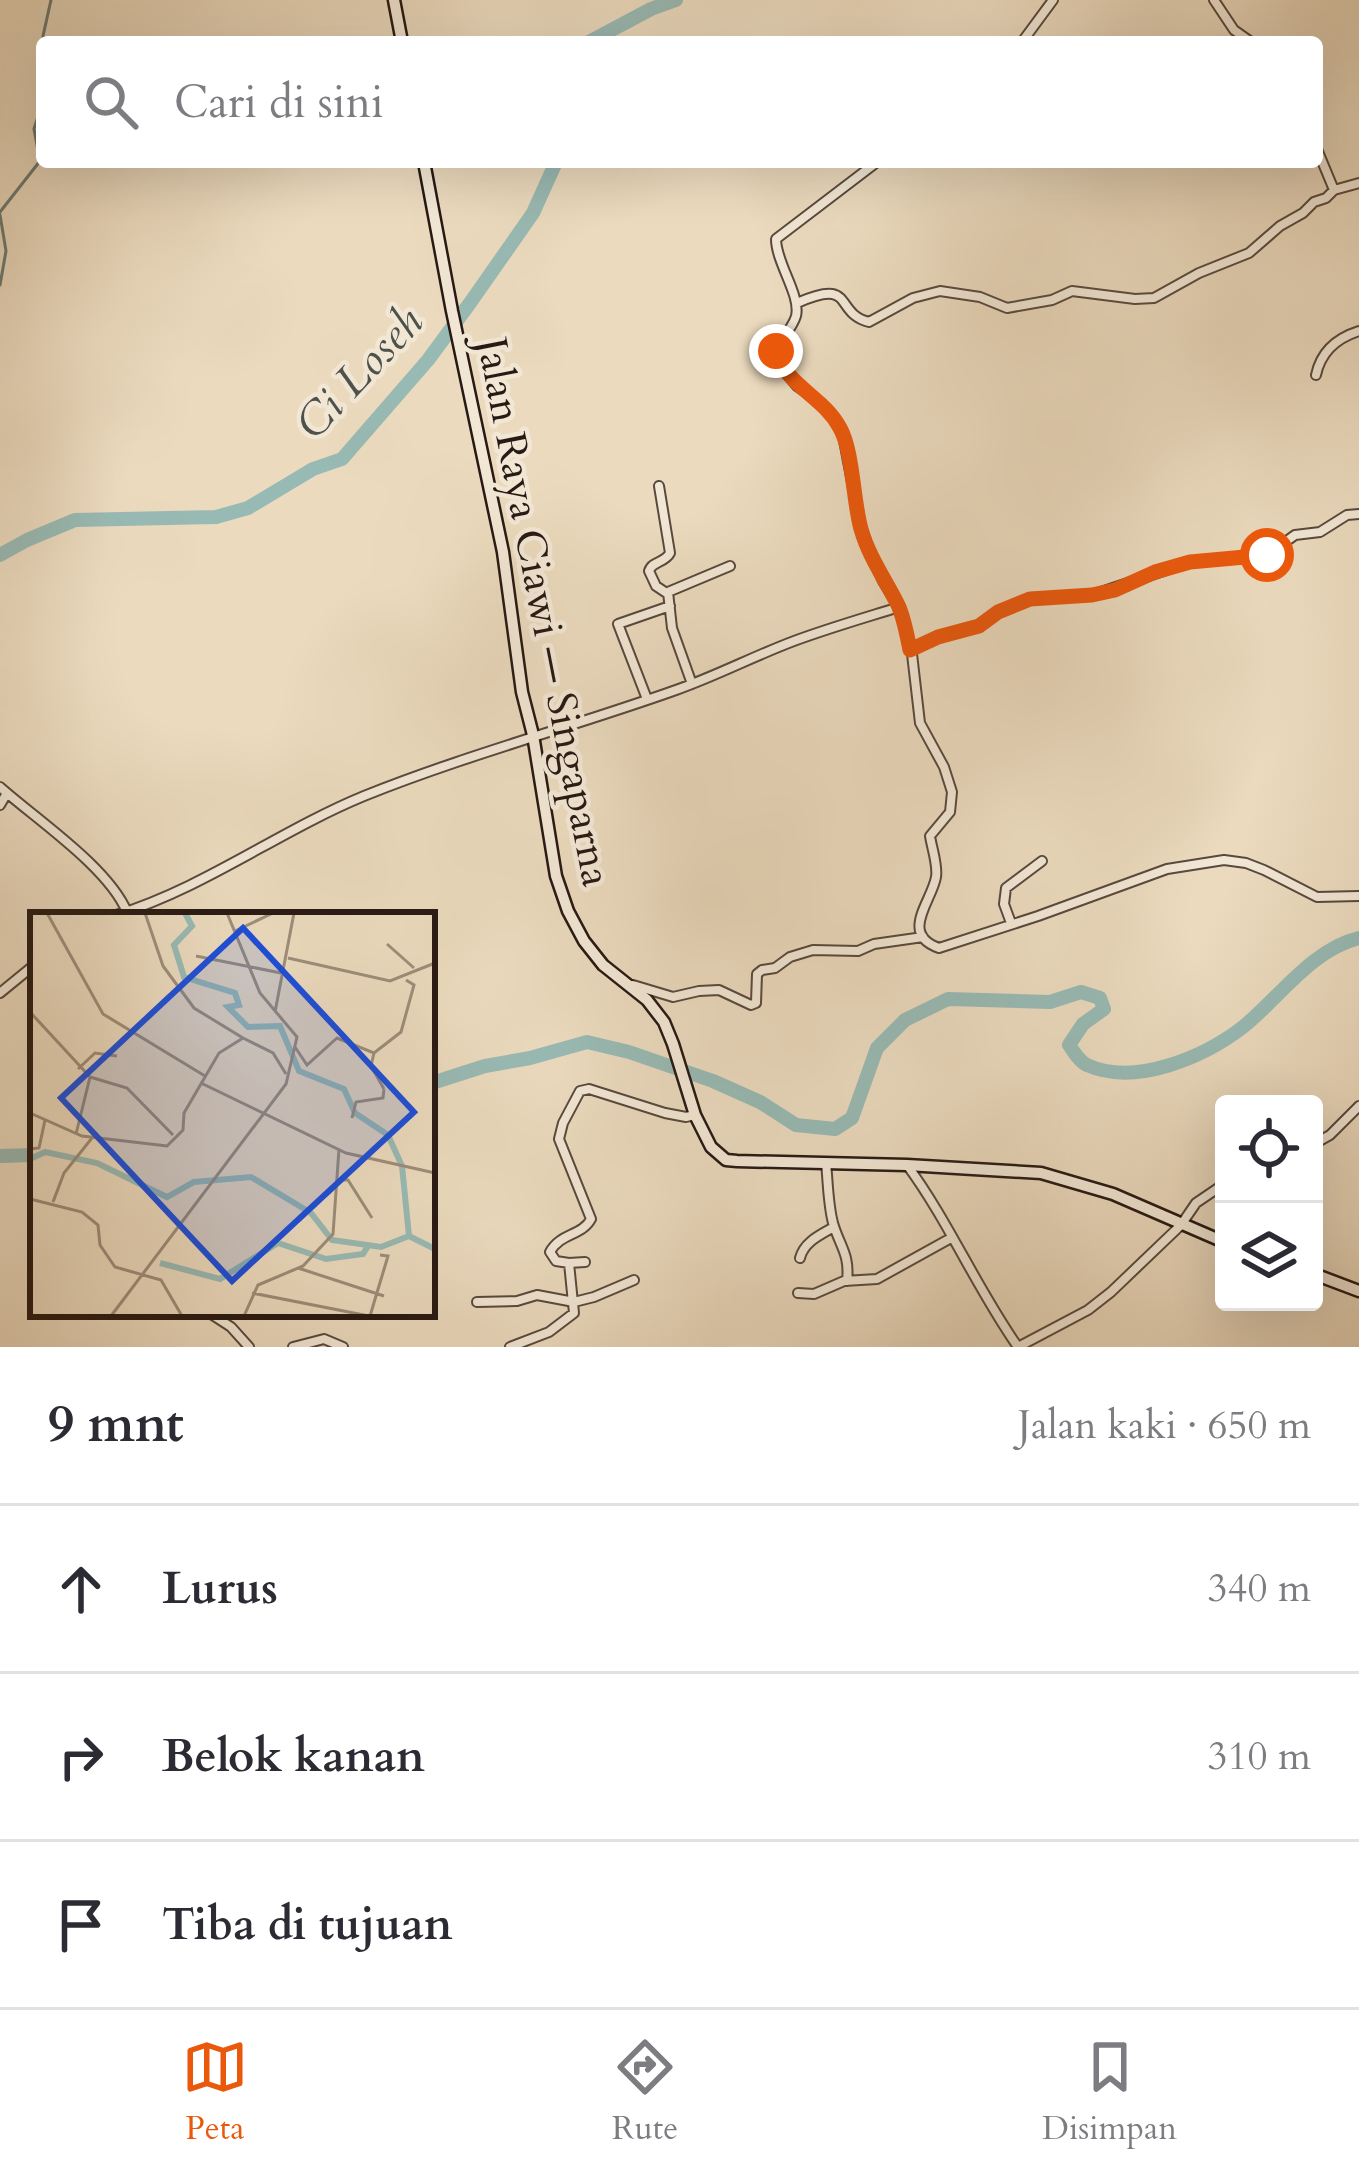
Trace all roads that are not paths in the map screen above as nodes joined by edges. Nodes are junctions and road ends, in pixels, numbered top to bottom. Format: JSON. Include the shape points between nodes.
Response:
{"nodes":[{"id":1,"x":394,"y":0,"type":"edge"},
{"id":2,"x":1053,"y":0,"type":"edge"},
{"id":3,"x":1214,"y":0,"type":"edge"},
{"id":4,"x":401,"y":36,"type":"edge"},
{"id":5,"x":1026,"y":36,"type":"edge"},
{"id":6,"x":1242,"y":36,"type":"edge"},
{"id":7,"x":1323,"y":163,"type":"edge"},
{"id":8,"x":425,"y":168,"type":"edge"},
{"id":9,"x":869,"y":168,"type":"edge"},
{"id":10,"x":1359,"y":183,"type":"edge"},
{"id":11,"x":1334,"y":190,"type":"junction"},
{"id":12,"x":796,"y":304,"type":"junction"},
{"id":13,"x":1359,"y":331,"type":"edge"},
{"id":14,"x":1316,"y":375,"type":"dead end"},
{"id":15,"x":659,"y":486,"type":"dead end"},
{"id":16,"x":1359,"y":514,"type":"edge"},
{"id":17,"x":730,"y":566,"type":"dead end"},
{"id":18,"x":668,"y":594,"type":"junction"},
{"id":19,"x":670,"y":605,"type":"junction"},
{"id":20,"x":899,"y":607,"type":"junction"},
{"id":21,"x":910,"y":650,"type":"junction"},
{"id":22,"x":692,"y":684,"type":"junction"},
{"id":23,"x":647,"y":700,"type":"junction"},
{"id":24,"x":533,"y":736,"type":"junction"},
{"id":25,"x":3,"y":790,"type":"edge"},
{"id":26,"x":0,"y":805,"type":"edge"},
{"id":27,"x":1042,"y":861,"type":"dead end"},
{"id":28,"x":1359,"y":896,"type":"edge"},
{"id":29,"x":127,"y":912,"type":"joint"},
{"id":30,"x":1011,"y":923,"type":"junction"},
{"id":31,"x":922,"y":937,"type":"junction"},
{"id":32,"x":30,"y":968,"type":"edge"},
{"id":33,"x":621,"y":980,"type":"junction"},
{"id":34,"x":0,"y":993,"type":"edge"},
{"id":35,"x":1359,"y":1106,"type":"edge"},
{"id":36,"x":695,"y":1115,"type":"junction"},
{"id":37,"x":1323,"y":1139,"type":"edge"},
{"id":38,"x":826,"y":1162,"type":"junction"},
{"id":39,"x":907,"y":1165,"type":"junction"},
{"id":40,"x":1215,"y":1190,"type":"edge"},
{"id":41,"x":1181,"y":1225,"type":"junction"},
{"id":42,"x":834,"y":1226,"type":"junction"},
{"id":43,"x":951,"y":1238,"type":"junction"},
{"id":44,"x":1215,"y":1238,"type":"edge"},
{"id":45,"x":800,"y":1258,"type":"dead end"},
{"id":46,"x":585,"y":1262,"type":"dead end"},
{"id":47,"x":569,"y":1264,"type":"junction"},
{"id":48,"x":1323,"y":1277,"type":"edge"},
{"id":49,"x":634,"y":1280,"type":"dead end"},
{"id":50,"x":848,"y":1281,"type":"junction"},
{"id":51,"x":1359,"y":1291,"type":"edge"},
{"id":52,"x":798,"y":1293,"type":"dead end"},
{"id":53,"x":477,"y":1302,"type":"dead end"},
{"id":54,"x":574,"y":1302,"type":"junction"},
{"id":55,"x":215,"y":1317,"type":"edge"},
{"id":56,"x":249,"y":1347,"type":"edge"},
{"id":57,"x":293,"y":1347,"type":"edge"},
{"id":58,"x":343,"y":1347,"type":"edge"},
{"id":59,"x":510,"y":1347,"type":"edge"},
{"id":60,"x":1018,"y":1347,"type":"edge"}],
"edges":[{"from":1,"to":4,"type":"main road"},
{"from":2,"to":5,"type":"street"},
{"from":3,"to":6,"type":"street"},
{"from":7,"to":11,"type":"street"},
{"from":8,"to":24,"type":"main road","name":"Jalan Raya Ciawi — Singaparna"},
{"from":9,"to":12,"type":"street","via":[[776,239]]},
{"from":10,"to":11,"type":"street"},
{"from":11,"to":12,"type":"street","via":[[1249,253],[1154,298],[1072,291],[1006,308],[940,291],[868,322],[832,294]]},
{"from":12,"to":20,"type":"street","via":[[776,351],[780,366],[842,430],[862,535]]},
{"from":13,"to":14,"type":"street","via":[[1328,349]]},
{"from":15,"to":18,"type":"street","via":[[670,553],[649,571]]},
{"from":16,"to":21,"type":"street","via":[[1295,535],[1267,555],[1190,562],[1092,595],[1030,599]]},
{"from":17,"to":18,"type":"street"},
{"from":18,"to":19,"type":"street"},
{"from":19,"to":22,"type":"street"},
{"from":19,"to":23,"type":"street","via":[[618,625]]},
{"from":20,"to":21,"type":"street"},
{"from":20,"to":22,"type":"street"},
{"from":21,"to":31,"type":"street","via":[[920,723],[952,792],[950,812],[930,836],[936,880],[920,919]]},
{"from":22,"to":23,"type":"street"},
{"from":23,"to":24,"type":"street"},
{"from":24,"to":29,"type":"street","via":[[363,796]]},
{"from":24,"to":33,"type":"main road","name":"Jalan Raya Ciawi — Singaparna","via":[[568,911]]},
{"from":25,"to":26,"type":"street"},
{"from":25,"to":29,"type":"street","via":[[85,859]]},
{"from":27,"to":30,"type":"street","via":[[1006,888]]},
{"from":28,"to":30,"type":"street","via":[[1317,898],[1224,860],[1167,869]]},
{"from":30,"to":31,"type":"street","via":[[939,948]]},
{"from":31,"to":33,"type":"street","via":[[790,957],[757,974],[751,1005],[718,990],[673,997]]},
{"from":32,"to":34,"type":"street"},
{"from":33,"to":36,"type":"main road","name":"Jalan Raya Ciawi — Singaparna","via":[[664,1022]]},
{"from":35,"to":37,"type":"street"},
{"from":36,"to":38,"type":"main road","name":"Jalan Raya Ciawi — Singaparna","via":[[727,1160]]},
{"from":36,"to":47,"type":"street","via":[[580,1091],[559,1139],[591,1220],[550,1252]]},
{"from":38,"to":39,"type":"main road","name":"Jalan Raya Ciawi — Singaparna"},
{"from":38,"to":42,"type":"street"},
{"from":39,"to":41,"type":"main road","name":"Jalan Raya Ciawi — Singaparna","via":[[1042,1173]]},
{"from":39,"to":43,"type":"street"},
{"from":40,"to":41,"type":"street"},
{"from":41,"to":44,"type":"main road","name":"Jalan Raya Ciawi — Singaparna"},
{"from":41,"to":60,"type":"street","via":[[1088,1310]]},
{"from":42,"to":45,"type":"street"},
{"from":42,"to":50,"type":"street"},
{"from":43,"to":50,"type":"street","via":[[877,1279]]},
{"from":43,"to":60,"type":"street"},
{"from":46,"to":47,"type":"street"},
{"from":47,"to":54,"type":"street"},
{"from":48,"to":51,"type":"main road"},
{"from":49,"to":54,"type":"street"},
{"from":50,"to":52,"type":"street"},
{"from":53,"to":54,"type":"street","via":[[537,1295]]},
{"from":54,"to":59,"type":"street","via":[[570,1318]]},
{"from":55,"to":56,"type":"street"},
{"from":57,"to":58,"type":"street","via":[[324,1339]]}]}
